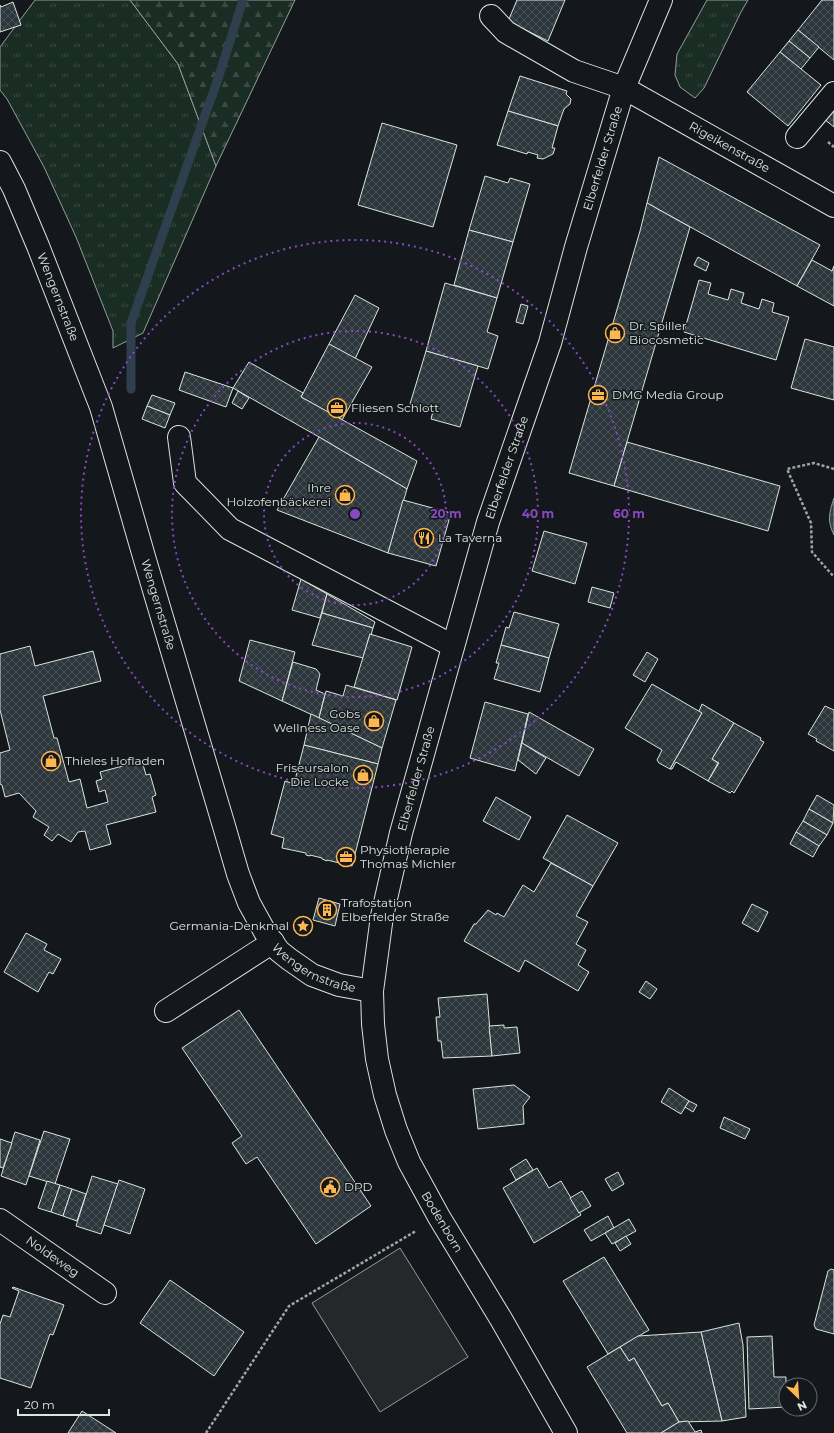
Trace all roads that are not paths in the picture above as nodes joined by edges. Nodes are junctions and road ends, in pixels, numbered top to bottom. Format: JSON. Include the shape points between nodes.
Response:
{"nodes":[{"id":1,"x":661,"y":0,"type":"edge"},
{"id":2,"x":491,"y":16,"type":"dead end"},
{"id":3,"x":624,"y":88,"type":"junction"},
{"id":4,"x":834,"y":93,"type":"edge"},
{"id":5,"x":797,"y":137,"type":"dead end"},
{"id":6,"x":0,"y":162,"type":"edge"},
{"id":7,"x":834,"y":206,"type":"edge"},
{"id":8,"x":179,"y":437,"type":"dead end"},
{"id":9,"x":453,"y":646,"type":"junction"},
{"id":10,"x":273,"y":942,"type":"junction"},
{"id":11,"x":372,"y":991,"type":"junction"},
{"id":12,"x":166,"y":1011,"type":"dead end"},
{"id":13,"x":0,"y":1220,"type":"edge"},
{"id":14,"x":105,"y":1293,"type":"dead end"},
{"id":15,"x":566,"y":1433,"type":"edge"}],
"edges":[{"from":1,"to":3,"type":"main road","name":"Elberfelder Straße"},
{"from":2,"to":3,"type":"main road","name":"Rigeikenstraße","via":[[506,32],[574,71]]},
{"from":3,"to":7,"type":"main road","name":"Rigeikenstraße"},
{"from":3,"to":9,"type":"main road","name":"Elberfelder Straße","via":[[550,343],[488,522]]},
{"from":4,"to":5,"type":"main road"},
{"from":6,"to":10,"type":"main road","name":"Wengernstraße","via":[[38,246],[101,407],[238,874],[249,903]]},
{"from":8,"to":9,"type":"main road","via":[[185,484],[230,529]]},
{"from":9,"to":11,"type":"main road","name":"Elberfelder Straße","via":[[401,832],[382,916]]},
{"from":10,"to":11,"type":"main road","name":"Wengernstraße","via":[[288,959],[312,975],[339,985]]},
{"from":10,"to":12,"type":"main road"},
{"from":11,"to":15,"type":"main road","name":"Bodenborn","via":[[377,1059],[385,1095],[409,1162],[439,1218],[501,1319]]},
{"from":13,"to":14,"type":"main road","name":"Noldeweg"}]}
